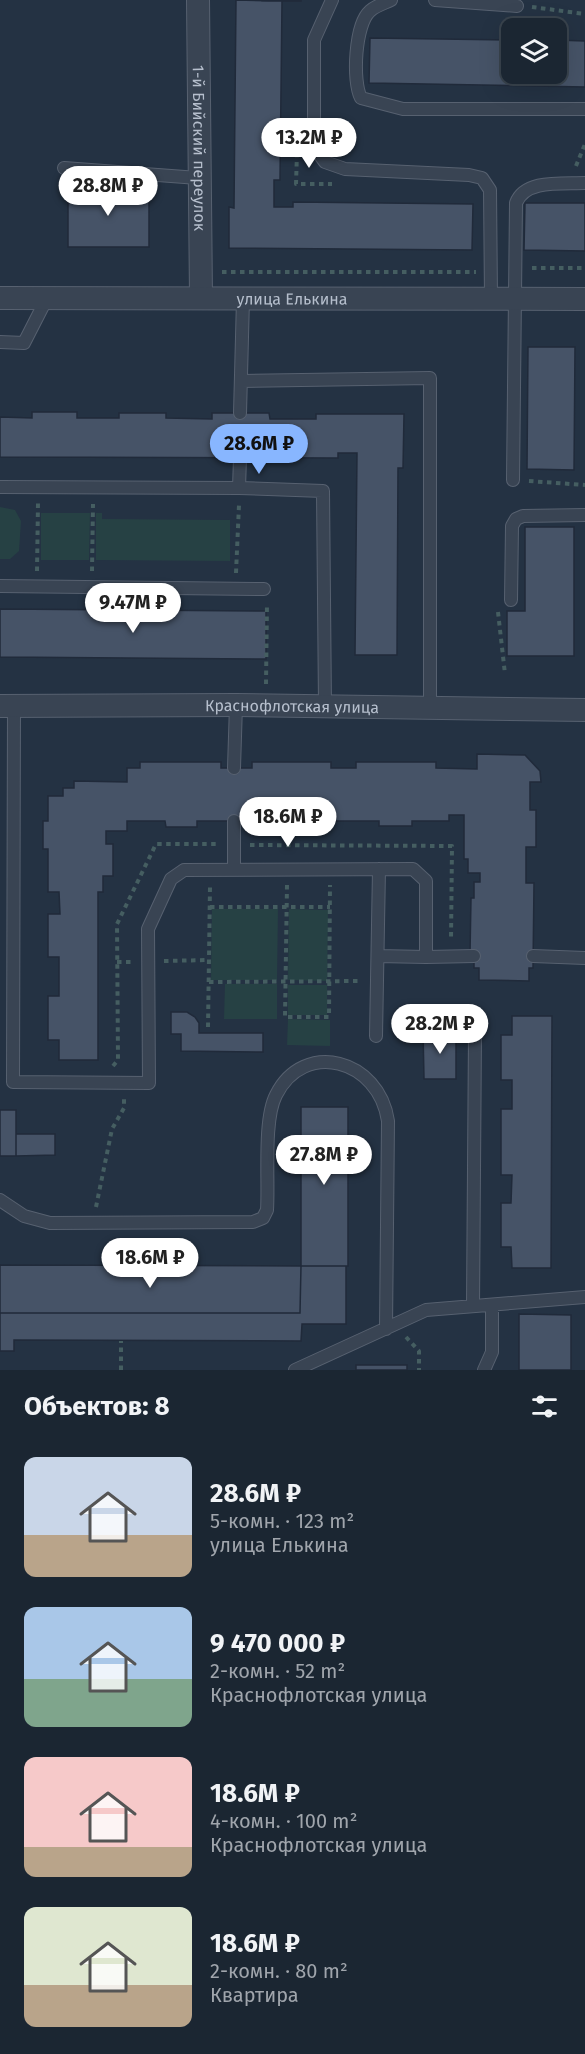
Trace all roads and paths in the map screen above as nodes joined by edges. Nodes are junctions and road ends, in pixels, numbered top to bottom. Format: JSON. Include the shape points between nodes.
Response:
{"nodes":[{"id":1,"x":198,"y":0,"type":"edge"},
{"id":2,"x":332,"y":0,"type":"edge"},
{"id":3,"x":391,"y":0,"type":"edge"},
{"id":4,"x":435,"y":0,"type":"edge"},
{"id":5,"x":517,"y":6,"type":"joint"},
{"id":6,"x":585,"y":14,"type":"edge"},
{"id":7,"x":585,"y":109,"type":"edge"},
{"id":8,"x":64,"y":168,"type":"dead end"},
{"id":9,"x":198,"y":178,"type":"junction"},
{"id":10,"x":585,"y":183,"type":"edge"},
{"id":11,"x":516,"y":268,"type":"junction"},
{"id":12,"x":585,"y":268,"type":"edge"},
{"id":13,"x":199,"y":272,"type":"junction"},
{"id":14,"x":492,"y":272,"type":"junction"},
{"id":15,"x":201,"y":297,"type":"junction"},
{"id":16,"x":0,"y":298,"type":"edge"},
{"id":17,"x":47,"y":298,"type":"junction"},
{"id":18,"x":491,"y":298,"type":"junction"},
{"id":19,"x":515,"y":298,"type":"junction"},
{"id":20,"x":243,"y":299,"type":"junction"},
{"id":21,"x":585,"y":299,"type":"edge"},
{"id":22,"x":0,"y":342,"type":"edge"},
{"id":23,"x":241,"y":381,"type":"junction"},
{"id":24,"x":240,"y":413,"type":"dead end"},
{"id":25,"x":240,"y":458,"type":"dead end"},
{"id":26,"x":513,"y":480,"type":"joint"},
{"id":27,"x":585,"y":485,"type":"edge"},
{"id":28,"x":0,"y":487,"type":"edge"},
{"id":29,"x":38,"y":487,"type":"junction"},
{"id":30,"x":93,"y":488,"type":"junction"},
{"id":31,"x":239,"y":488,"type":"junction"},
{"id":32,"x":585,"y":515,"type":"edge"},
{"id":33,"x":0,"y":586,"type":"edge"},
{"id":34,"x":37,"y":586,"type":"junction"},
{"id":35,"x":92,"y":587,"type":"junction"},
{"id":36,"x":235,"y":589,"type":"junction"},
{"id":37,"x":264,"y":589,"type":"joint"},
{"id":38,"x":511,"y":598,"type":"joint"},
{"id":39,"x":505,"y":674,"type":"dead end"},
{"id":40,"x":266,"y":687,"type":"dead end"},
{"id":41,"x":236,"y":705,"type":"junction"},
{"id":42,"x":7,"y":706,"type":"edge"},
{"id":43,"x":325,"y":706,"type":"junction"},
{"id":44,"x":430,"y":709,"type":"junction"},
{"id":45,"x":585,"y":710,"type":"edge"},
{"id":46,"x":234,"y":768,"type":"dead end"},
{"id":47,"x":234,"y":821,"type":"dead end"},
{"id":48,"x":210,"y":844,"type":"dead end"},
{"id":49,"x":288,"y":845,"type":"dead end"},
{"id":50,"x":331,"y":845,"type":"dead end"},
{"id":51,"x":234,"y":868,"type":"junction"},
{"id":52,"x":210,"y":869,"type":"junction"},
{"id":53,"x":288,"y":869,"type":"junction"},
{"id":54,"x":331,"y":869,"type":"junction"},
{"id":55,"x":379,"y":869,"type":"junction"},
{"id":56,"x":210,"y":907,"type":"junction"},
{"id":57,"x":287,"y":907,"type":"junction"},
{"id":58,"x":330,"y":907,"type":"junction"},
{"id":59,"x":452,"y":943,"type":"dead end"},
{"id":60,"x":426,"y":955,"type":"junction"},
{"id":61,"x":378,"y":956,"type":"junction"},
{"id":62,"x":474,"y":956,"type":"dead end"},
{"id":63,"x":533,"y":956,"type":"dead end"},
{"id":64,"x":585,"y":958,"type":"edge"},
{"id":65,"x":377,"y":974,"type":"junction"},
{"id":66,"x":209,"y":982,"type":"junction"},
{"id":67,"x":286,"y":982,"type":"junction"},
{"id":68,"x":329,"y":982,"type":"junction"},
{"id":69,"x":208,"y":1027,"type":"dead end"},
{"id":70,"x":475,"y":1033,"type":"dead end"},
{"id":71,"x":376,"y":1036,"type":"dead end"},
{"id":72,"x":115,"y":1065,"type":"dead end"},
{"id":73,"x":124,"y":1083,"type":"junction"},
{"id":74,"x":0,"y":1200,"type":"edge"},
{"id":75,"x":96,"y":1224,"type":"junction"},
{"id":76,"x":122,"y":1265,"type":"dead end"},
{"id":77,"x":585,"y":1297,"type":"edge"},
{"id":78,"x":492,"y":1305,"type":"junction"},
{"id":79,"x":473,"y":1306,"type":"junction"},
{"id":80,"x":390,"y":1327,"type":"junction"},
{"id":81,"x":121,"y":1341,"type":"dead end"},
{"id":82,"x":121,"y":1370,"type":"edge"},
{"id":83,"x":295,"y":1370,"type":"edge"},
{"id":84,"x":419,"y":1370,"type":"edge"},
{"id":85,"x":484,"y":1370,"type":"edge"}],
"edges":[{"from":1,"to":9,"type":"street","name":"1-й Бийский переулок"},
{"from":2,"to":14,"type":"lane","via":[[314,40],[314,147],[325,162],[345,170],[482,178],[490,190]]},
{"from":3,"to":7,"type":"lane","via":[[370,11],[359,28],[356,89],[361,98],[403,109]]},
{"from":4,"to":5,"type":"lane"},
{"from":5,"to":6,"type":"path"},
{"from":8,"to":9,"type":"lane"},
{"from":9,"to":13,"type":"street","name":"1-й Бийский переулок"},
{"from":10,"to":11,"type":"lane","via":[[529,187],[520,193],[516,203]]},
{"from":11,"to":12,"type":"path"},
{"from":11,"to":19,"type":"lane"},
{"from":13,"to":14,"type":"path"},
{"from":13,"to":15,"type":"street","name":"1-й Бийский переулок"},
{"from":14,"to":18,"type":"lane"},
{"from":15,"to":17,"type":"street","name":"улица Елькина"},
{"from":15,"to":20,"type":"street","name":"улица Елькина"},
{"from":16,"to":17,"type":"street","name":"улица Елькина"},
{"from":17,"to":22,"type":"lane","via":[[24,343]]},
{"from":18,"to":19,"type":"street","name":"улица Елькина"},
{"from":18,"to":20,"type":"street","name":"улица Елькина"},
{"from":19,"to":21,"type":"street","name":"улица Елькина"},
{"from":19,"to":26,"type":"lane"},
{"from":20,"to":23,"type":"lane"},
{"from":23,"to":24,"type":"lane"},
{"from":23,"to":44,"type":"lane","via":[[430,378]]},
{"from":25,"to":31,"type":"lane"},
{"from":26,"to":27,"type":"path"},
{"from":28,"to":29,"type":"lane"},
{"from":29,"to":30,"type":"lane"},
{"from":29,"to":34,"type":"path"},
{"from":30,"to":31,"type":"lane"},
{"from":30,"to":35,"type":"path"},
{"from":31,"to":36,"type":"path"},
{"from":31,"to":43,"type":"lane","via":[[323,491]]},
{"from":32,"to":38,"type":"lane","via":[[516,519],[512,526]]},
{"from":33,"to":34,"type":"lane"},
{"from":34,"to":35,"type":"lane"},
{"from":35,"to":36,"type":"lane"},
{"from":36,"to":37,"type":"lane"},
{"from":37,"to":40,"type":"path","via":[[268,609]]},
{"from":38,"to":39,"type":"path","via":[[503,599],[498,607]]},
{"from":41,"to":42,"type":"street","name":"Краснофлотская улица"},
{"from":41,"to":43,"type":"street","name":"Краснофлотская улица"},
{"from":41,"to":46,"type":"lane"},
{"from":42,"to":73,"type":"lane","via":[[13,1082]]},
{"from":43,"to":44,"type":"street","name":"Краснофлотская улица"},
{"from":44,"to":45,"type":"street","name":"Краснофлотская улица"},
{"from":47,"to":51,"type":"lane"},
{"from":48,"to":52,"type":"path"},
{"from":49,"to":53,"type":"path"},
{"from":50,"to":54,"type":"path"},
{"from":51,"to":52,"type":"lane"},
{"from":51,"to":53,"type":"lane"},
{"from":52,"to":56,"type":"path"},
{"from":52,"to":73,"type":"lane","via":[[184,870],[171,879],[148,929],[149,1083]]},
{"from":53,"to":54,"type":"lane"},
{"from":53,"to":57,"type":"path"},
{"from":54,"to":55,"type":"lane"},
{"from":54,"to":58,"type":"path"},
{"from":55,"to":60,"type":"lane","via":[[413,870],[426,881]]},
{"from":55,"to":61,"type":"lane"},
{"from":56,"to":57,"type":"path"},
{"from":56,"to":66,"type":"path"},
{"from":57,"to":58,"type":"path"},
{"from":57,"to":67,"type":"path"},
{"from":58,"to":68,"type":"path"},
{"from":59,"to":60,"type":"path"},
{"from":60,"to":61,"type":"lane"},
{"from":60,"to":62,"type":"lane"},
{"from":61,"to":65,"type":"lane"},
{"from":63,"to":64,"type":"lane"},
{"from":65,"to":68,"type":"path","via":[[356,982]]},
{"from":65,"to":71,"type":"lane"},
{"from":66,"to":67,"type":"path"},
{"from":66,"to":69,"type":"path"},
{"from":67,"to":68,"type":"path"},
{"from":67,"to":68,"type":"path","via":[[285,1017],[329,1017]]},
{"from":70,"to":79,"type":"lane"},
{"from":72,"to":73,"type":"path"},
{"from":73,"to":75,"type":"path","via":[[124,1108],[111,1130]]},
{"from":74,"to":75,"type":"lane","via":[[24,1216],[50,1223]]},
{"from":75,"to":76,"type":"path","via":[[97,1236],[123,1237]]},
{"from":75,"to":80,"type":"lane","via":[[253,1222],[263,1218],[267,1210],[269,1123],[276,1095],[294,1074],[307,1067],[321,1063],[349,1066],[373,1082],[381,1094],[388,1121]]},
{"from":77,"to":78,"type":"lane"},
{"from":78,"to":79,"type":"lane"},
{"from":78,"to":85,"type":"lane","via":[[492,1352]]},
{"from":79,"to":80,"type":"lane","via":[[426,1310]]},
{"from":80,"to":83,"type":"lane"},
{"from":80,"to":84,"type":"path","via":[[419,1351]]},
{"from":81,"to":82,"type":"path"}]}
